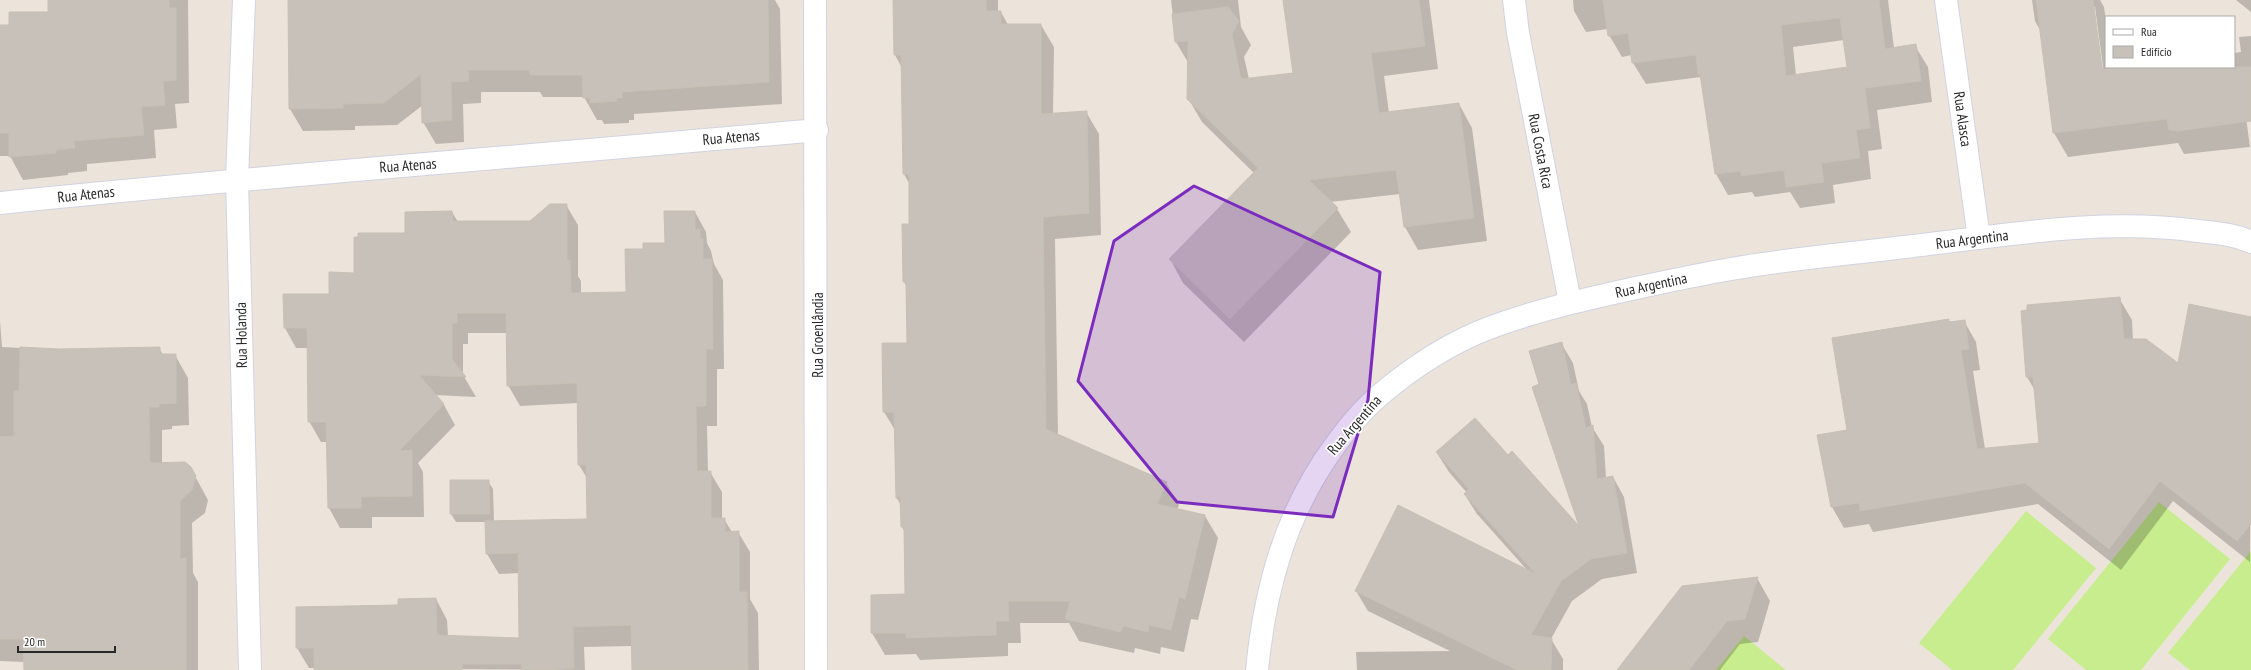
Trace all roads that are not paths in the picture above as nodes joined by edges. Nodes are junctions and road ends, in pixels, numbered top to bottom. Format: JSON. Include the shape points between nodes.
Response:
{"nodes":[{"id":1,"x":244,"y":0,"type":"edge"},
{"id":2,"x":816,"y":0,"type":"edge"},
{"id":3,"x":1514,"y":0,"type":"edge"},
{"id":4,"x":1946,"y":0,"type":"edge"},
{"id":5,"x":817,"y":130,"type":"junction"},
{"id":6,"x":237,"y":179,"type":"junction"},
{"id":7,"x":0,"y":202,"type":"edge"},
{"id":8,"x":1980,"y":238,"type":"junction"},
{"id":9,"x":2251,"y":242,"type":"edge"},
{"id":10,"x":1570,"y":302,"type":"junction"},
{"id":11,"x":250,"y":670,"type":"edge"},
{"id":12,"x":816,"y":670,"type":"edge"},
{"id":13,"x":1257,"y":670,"type":"edge"}],
"edges":[{"from":1,"to":6,"type":"street","name":"Rua Holanda"},
{"from":2,"to":5,"type":"street","name":"Rua Groenlândia"},
{"from":3,"to":10,"type":"street","name":"Rua Costa Rica","via":[[1518,33]]},
{"from":4,"to":8,"type":"street","name":"Rua Alasca"},
{"from":5,"to":6,"type":"street","name":"Rua Atenas"},
{"from":5,"to":12,"type":"street","name":"Rua Groenlândia"},
{"from":6,"to":7,"type":"street","name":"Rua Atenas"},
{"from":6,"to":11,"type":"street","name":"Rua Holanda"},
{"from":8,"to":9,"type":"street","name":"Rua Argentina","via":[[2085,226],[2174,228],[2238,236]]},
{"from":8,"to":10,"type":"street","name":"Rua Argentina","via":[[1722,270]]},
{"from":10,"to":13,"type":"street","name":"Rua Argentina","via":[[1488,328],[1452,345],[1411,370],[1378,396],[1351,424],[1303,494],[1283,538],[1270,581],[1261,628]]}]}
